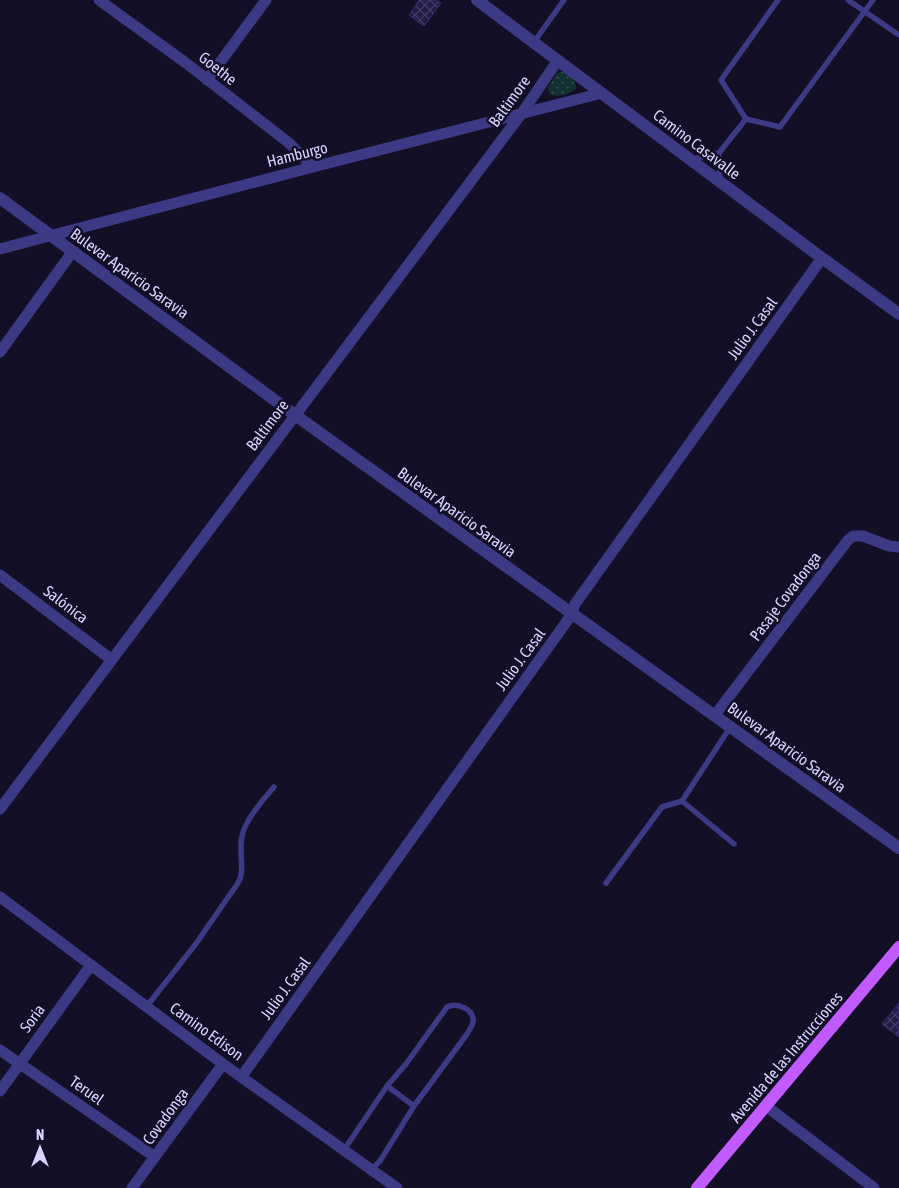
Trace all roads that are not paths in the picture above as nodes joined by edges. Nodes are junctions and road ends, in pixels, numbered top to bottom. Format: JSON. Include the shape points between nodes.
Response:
{"nodes":[{"id":1,"x":99,"y":0,"type":"edge"},
{"id":2,"x":266,"y":0,"type":"edge"},
{"id":3,"x":477,"y":0,"type":"edge"},
{"id":4,"x":564,"y":0,"type":"edge"},
{"id":5,"x":778,"y":0,"type":"edge"},
{"id":6,"x":848,"y":0,"type":"edge"},
{"id":7,"x":873,"y":0,"type":"edge"},
{"id":8,"x":865,"y":12,"type":"junction"},
{"id":9,"x":899,"y":36,"type":"edge"},
{"id":10,"x":534,"y":42,"type":"junction"},
{"id":11,"x":558,"y":60,"type":"junction"},
{"id":12,"x":207,"y":80,"type":"junction"},
{"id":13,"x":602,"y":93,"type":"junction"},
{"id":14,"x":522,"y":112,"type":"junction"},
{"id":15,"x":746,"y":119,"type":"junction"},
{"id":16,"x":719,"y":154,"type":"junction"},
{"id":17,"x":691,"y":160,"type":"junction"},
{"id":18,"x":313,"y":167,"type":"junction"},
{"id":19,"x":720,"y":182,"type":"junction"},
{"id":20,"x":0,"y":198,"type":"edge"},
{"id":21,"x":51,"y":235,"type":"junction"},
{"id":22,"x":0,"y":249,"type":"edge"},
{"id":23,"x":73,"y":251,"type":"junction"},
{"id":24,"x":822,"y":258,"type":"junction"},
{"id":25,"x":899,"y":314,"type":"edge"},
{"id":26,"x":0,"y":352,"type":"edge"},
{"id":27,"x":295,"y":415,"type":"junction"},
{"id":28,"x":899,"y":547,"type":"edge"},
{"id":29,"x":0,"y":575,"type":"edge"},
{"id":30,"x":572,"y":614,"type":"junction"},
{"id":31,"x":112,"y":660,"type":"junction"},
{"id":32,"x":715,"y":715,"type":"junction"},
{"id":33,"x":731,"y":726,"type":"junction"},
{"id":34,"x":274,"y":787,"type":"dead end"},
{"id":35,"x":682,"y":801,"type":"junction"},
{"id":36,"x":0,"y":809,"type":"edge"},
{"id":37,"x":734,"y":844,"type":"dead end"},
{"id":38,"x":899,"y":848,"type":"edge"},
{"id":39,"x":606,"y":884,"type":"dead end"},
{"id":40,"x":0,"y":897,"type":"edge"},
{"id":41,"x":899,"y":946,"type":"edge"},
{"id":42,"x":91,"y":965,"type":"junction"},
{"id":43,"x":146,"y":1006,"type":"junction"},
{"id":44,"x":0,"y":1050,"type":"edge"},
{"id":45,"x":20,"y":1064,"type":"junction"},
{"id":46,"x":223,"y":1064,"type":"junction"},
{"id":47,"x":242,"y":1076,"type":"junction"},
{"id":48,"x":388,"y":1086,"type":"junction"},
{"id":49,"x":0,"y":1091,"type":"edge"},
{"id":50,"x":414,"y":1106,"type":"junction"},
{"id":51,"x":766,"y":1106,"type":"junction"},
{"id":52,"x":344,"y":1150,"type":"junction"},
{"id":53,"x":155,"y":1157,"type":"junction"},
{"id":54,"x":372,"y":1169,"type":"junction"},
{"id":55,"x":394,"y":1187,"type":"edge"},
{"id":56,"x":132,"y":1188,"type":"edge"},
{"id":57,"x":697,"y":1188,"type":"edge"},
{"id":58,"x":874,"y":1188,"type":"edge"}],
"edges":[{"from":1,"to":12,"type":"street","name":"Goethe"},
{"from":2,"to":12,"type":"street"},
{"from":3,"to":10,"type":"street","name":"Camino Casavalle"},
{"from":4,"to":10,"type":"lane"},
{"from":5,"to":15,"type":"lane","via":[[721,80]]},
{"from":6,"to":8,"type":"lane"},
{"from":7,"to":8,"type":"lane"},
{"from":8,"to":9,"type":"lane"},
{"from":8,"to":15,"type":"lane","via":[[780,127]]},
{"from":10,"to":11,"type":"street","name":"Camino Casavalle"},
{"from":11,"to":13,"type":"street","name":"Camino Casavalle"},
{"from":11,"to":14,"type":"street","name":"Baltimore"},
{"from":12,"to":18,"type":"street","name":"Goethe","via":[[290,143]]},
{"from":13,"to":14,"type":"street","name":"Hamburgo"},
{"from":13,"to":17,"type":"street","name":"Camino Casavalle"},
{"from":14,"to":18,"type":"street","name":"Hamburgo"},
{"from":14,"to":27,"type":"street","name":"Baltimore"},
{"from":15,"to":16,"type":"lane"},
{"from":16,"to":17,"type":"lane"},
{"from":16,"to":19,"type":"lane"},
{"from":17,"to":19,"type":"street","name":"Camino Casavalle"},
{"from":18,"to":21,"type":"street","name":"Hamburgo"},
{"from":19,"to":24,"type":"street","name":"Camino Casavalle"},
{"from":20,"to":21,"type":"street","name":"Bulevar Aparicio Saravia"},
{"from":21,"to":22,"type":"street","name":"Hamburgo"},
{"from":21,"to":23,"type":"street","name":"Bulevar Aparicio Saravia"},
{"from":23,"to":26,"type":"street"},
{"from":23,"to":27,"type":"street","name":"Bulevar Aparicio Saravia"},
{"from":24,"to":25,"type":"street","name":"Camino Casavalle"},
{"from":24,"to":30,"type":"street","name":"Julio J. Casal","via":[[575,604]]},
{"from":27,"to":30,"type":"street","name":"Bulevar Aparicio Saravia"},
{"from":27,"to":31,"type":"street","name":"Baltimore"},
{"from":28,"to":32,"type":"street","name":"Pasaje Covadonga","via":[[864,536],[853,536],[848,540]]},
{"from":29,"to":31,"type":"street","name":"Salónica"},
{"from":30,"to":32,"type":"street","name":"Bulevar Aparicio Saravia"},
{"from":30,"to":47,"type":"street","name":"Julio J. Casal"},
{"from":31,"to":36,"type":"street","name":"Baltimore"},
{"from":32,"to":33,"type":"street","name":"Bulevar Aparicio Saravia"},
{"from":33,"to":35,"type":"lane"},
{"from":33,"to":38,"type":"street","name":"Bulevar Aparicio Saravia"},
{"from":34,"to":43,"type":"lane","via":[[258,806],[242,835],[241,878]]},
{"from":35,"to":37,"type":"lane"},
{"from":35,"to":39,"type":"lane","via":[[662,807]]},
{"from":40,"to":42,"type":"street","name":"Camino Edison"},
{"from":41,"to":51,"type":"main road","name":"Avenida de las Instrucciones"},
{"from":42,"to":43,"type":"street","name":"Camino Edison"},
{"from":42,"to":45,"type":"street","name":"Soria"},
{"from":43,"to":46,"type":"street","name":"Camino Edison"},
{"from":44,"to":45,"type":"street","name":"Teruel"},
{"from":45,"to":49,"type":"street","name":"Soria"},
{"from":45,"to":53,"type":"street","name":"Teruel"},
{"from":46,"to":47,"type":"street","name":"Camino Edison"},
{"from":46,"to":53,"type":"street","name":"Covadonga"},
{"from":47,"to":52,"type":"street","name":"Camino Edison"},
{"from":48,"to":50,"type":"lane"},
{"from":48,"to":50,"type":"lane","via":[[446,1007],[452,1004],[464,1007],[473,1016],[473,1023]]},
{"from":48,"to":52,"type":"lane"},
{"from":50,"to":54,"type":"lane"},
{"from":51,"to":57,"type":"main road","name":"Avenida de las Instrucciones"},
{"from":51,"to":58,"type":"street"},
{"from":52,"to":54,"type":"street","name":"Camino Edison"},
{"from":53,"to":56,"type":"street","name":"Covadonga"},
{"from":54,"to":55,"type":"street","name":"Camino Edison"}]}
